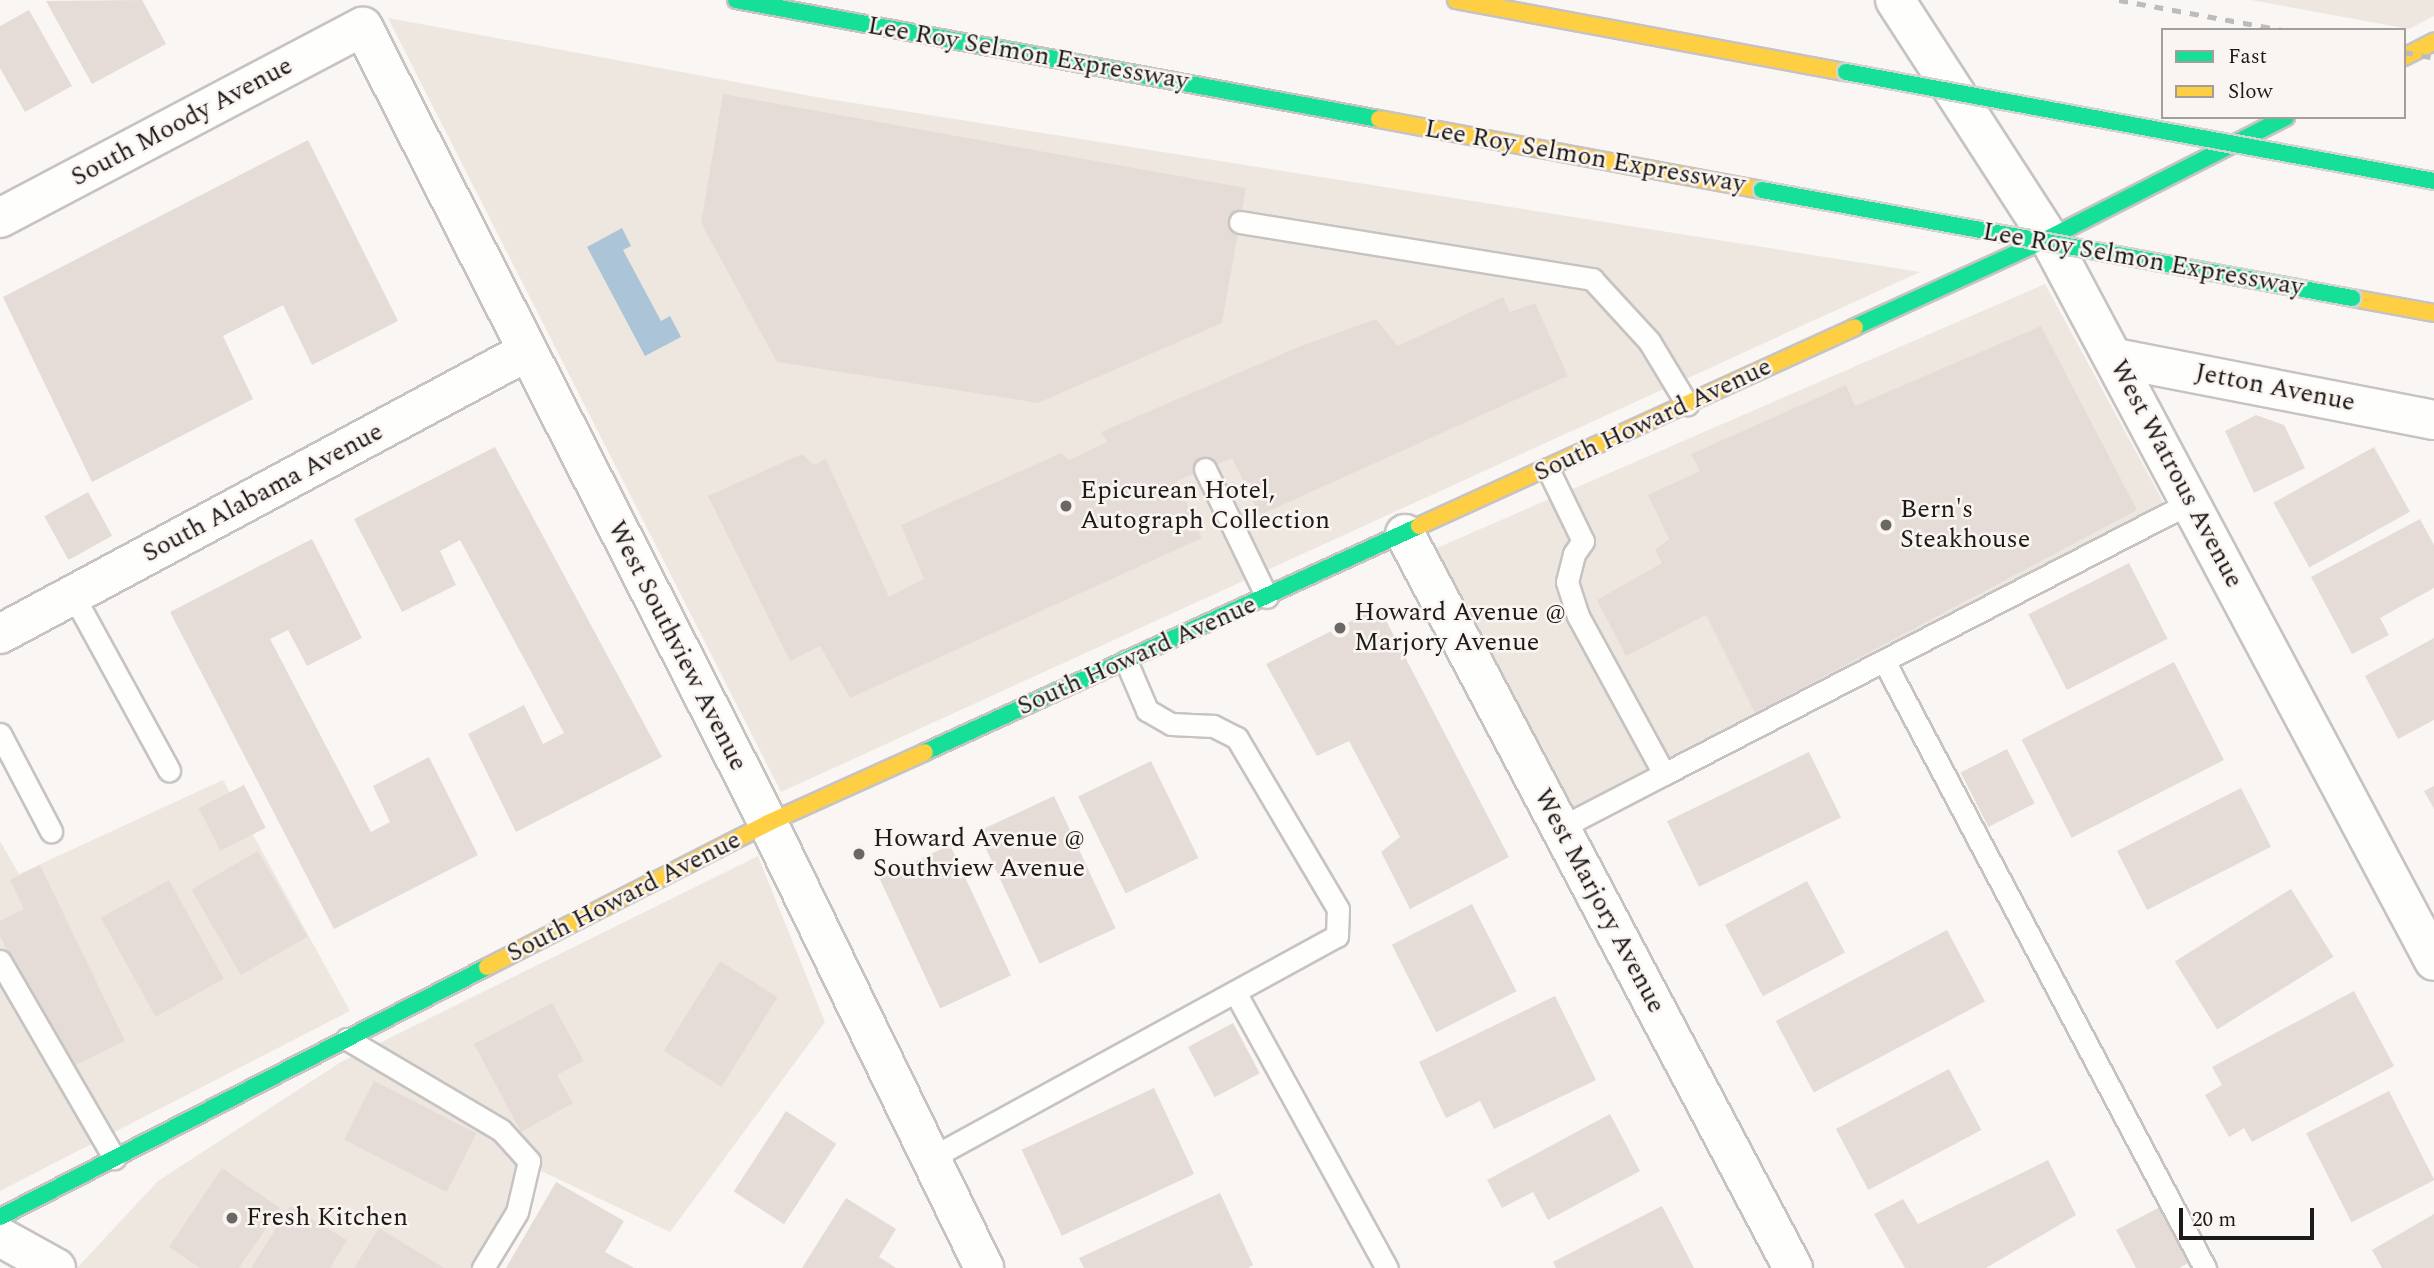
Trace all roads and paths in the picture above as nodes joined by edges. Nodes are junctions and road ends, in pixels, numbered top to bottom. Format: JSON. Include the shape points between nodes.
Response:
{"nodes":[{"id":1,"x":736,"y":0,"type":"edge"},
{"id":2,"x":1456,"y":0,"type":"edge"},
{"id":3,"x":1895,"y":0,"type":"edge"},
{"id":4,"x":363,"y":27,"type":"joint"},
{"id":5,"x":2434,"y":42,"type":"edge"},
{"id":6,"x":2406,"y":56,"type":"edge"},
{"id":7,"x":2282,"y":119,"type":"edge"},
{"id":8,"x":2434,"y":181,"type":"edge"},
{"id":9,"x":0,"y":218,"type":"edge"},
{"id":10,"x":1240,"y":222,"type":"dead end"},
{"id":11,"x":2049,"y":238,"type":"junction"},
{"id":12,"x":2434,"y":313,"type":"edge"},
{"id":13,"x":526,"y":352,"type":"junction"},
{"id":14,"x":2115,"y":358,"type":"junction"},
{"id":15,"x":1688,"y":404,"type":"junction"},
{"id":16,"x":2434,"y":420,"type":"edge"},
{"id":17,"x":1205,"y":469,"type":"dead end"},
{"id":18,"x":1548,"y":469,"type":"junction"},
{"id":19,"x":2191,"y":502,"type":"junction"},
{"id":20,"x":1405,"y":534,"type":"junction"},
{"id":21,"x":73,"y":594,"type":"junction"},
{"id":22,"x":1267,"y":597,"type":"junction"},
{"id":23,"x":0,"y":634,"type":"edge"},
{"id":24,"x":1126,"y":660,"type":"junction"},
{"id":25,"x":1884,"y":661,"type":"junction"},
{"id":26,"x":0,"y":734,"type":"edge"},
{"id":27,"x":169,"y":770,"type":"dead end"},
{"id":28,"x":1664,"y":774,"type":"junction"},
{"id":29,"x":768,"y":823,"type":"junction"},
{"id":30,"x":1560,"y":828,"type":"junction"},
{"id":31,"x":51,"y":831,"type":"dead end"},
{"id":32,"x":0,"y":961,"type":"edge"},
{"id":33,"x":2434,"y":961,"type":"edge"},
{"id":34,"x":1236,"y":992,"type":"junction"},
{"id":35,"x":347,"y":1039,"type":"junction"},
{"id":36,"x":114,"y":1158,"type":"junction"},
{"id":37,"x":931,"y":1158,"type":"junction"},
{"id":38,"x":0,"y":1217,"type":"edge"},
{"id":39,"x":0,"y":1237,"type":"edge"},
{"id":40,"x":56,"y":1268,"type":"edge"},
{"id":41,"x":483,"y":1268,"type":"edge"},
{"id":42,"x":984,"y":1268,"type":"edge"},
{"id":43,"x":1387,"y":1268,"type":"edge"},
{"id":44,"x":1793,"y":1268,"type":"edge"},
{"id":45,"x":2205,"y":1268,"type":"edge"}],
"edges":[{"from":1,"to":12,"type":"main road","name":"Lee Roy Selmon Expressway","bridge":true},
{"from":2,"to":8,"type":"main road","bridge":true},
{"from":3,"to":11,"type":"street","name":"West Watrous Avenue"},
{"from":4,"to":9,"type":"street","name":"South Moody Avenue"},
{"from":4,"to":13,"type":"street","name":"West Southview Avenue"},
{"from":5,"to":6,"type":"main road"},
{"from":7,"to":11,"type":"main road","name":"South Howard Avenue"},
{"from":10,"to":15,"type":"lane","via":[[1592,279],[1649,341]]},
{"from":11,"to":14,"type":"street","name":"West Watrous Avenue"},
{"from":11,"to":15,"type":"main road","name":"South Howard Avenue"},
{"from":13,"to":21,"type":"street","name":"South Alabama Avenue"},
{"from":13,"to":29,"type":"street","name":"West Southview Avenue"},
{"from":14,"to":16,"type":"street","name":"Jetton Avenue"},
{"from":14,"to":19,"type":"street","name":"West Watrous Avenue"},
{"from":15,"to":18,"type":"main road","name":"South Howard Avenue"},
{"from":17,"to":22,"type":"lane"},
{"from":18,"to":20,"type":"main road","name":"South Howard Avenue"},
{"from":18,"to":28,"type":"lane","via":[[1583,541],[1574,554],[1567,583],[1578,616]]},
{"from":19,"to":25,"type":"lane"},
{"from":19,"to":33,"type":"street","name":"West Watrous Avenue"},
{"from":20,"to":22,"type":"main road","name":"South Howard Avenue"},
{"from":20,"to":30,"type":"street","name":"West Marjory Avenue"},
{"from":21,"to":23,"type":"street","name":"South Alabama Avenue"},
{"from":21,"to":27,"type":"lane"},
{"from":22,"to":24,"type":"main road","name":"South Howard Avenue"},
{"from":24,"to":29,"type":"main road","name":"South Howard Avenue"},
{"from":24,"to":34,"type":"lane","via":[[1147,710],[1171,724],[1213,726],[1237,738],[1338,909],[1337,936]]},
{"from":25,"to":28,"type":"lane"},
{"from":25,"to":45,"type":"lane"},
{"from":26,"to":31,"type":"lane"},
{"from":28,"to":30,"type":"lane"},
{"from":29,"to":35,"type":"main road","name":"South Howard Avenue"},
{"from":29,"to":37,"type":"street","name":"West Southview Avenue"},
{"from":30,"to":44,"type":"street","name":"West Marjory Avenue"},
{"from":32,"to":36,"type":"lane"},
{"from":34,"to":37,"type":"lane"},
{"from":34,"to":43,"type":"lane"},
{"from":35,"to":36,"type":"main road","name":"South Howard Avenue"},
{"from":35,"to":41,"type":"lane","via":[[500,1130],[529,1161],[517,1212]]},
{"from":36,"to":38,"type":"main road","name":"South Howard Avenue"},
{"from":37,"to":42,"type":"street","name":"West Southview Avenue"},
{"from":39,"to":40,"type":"street"}]}
